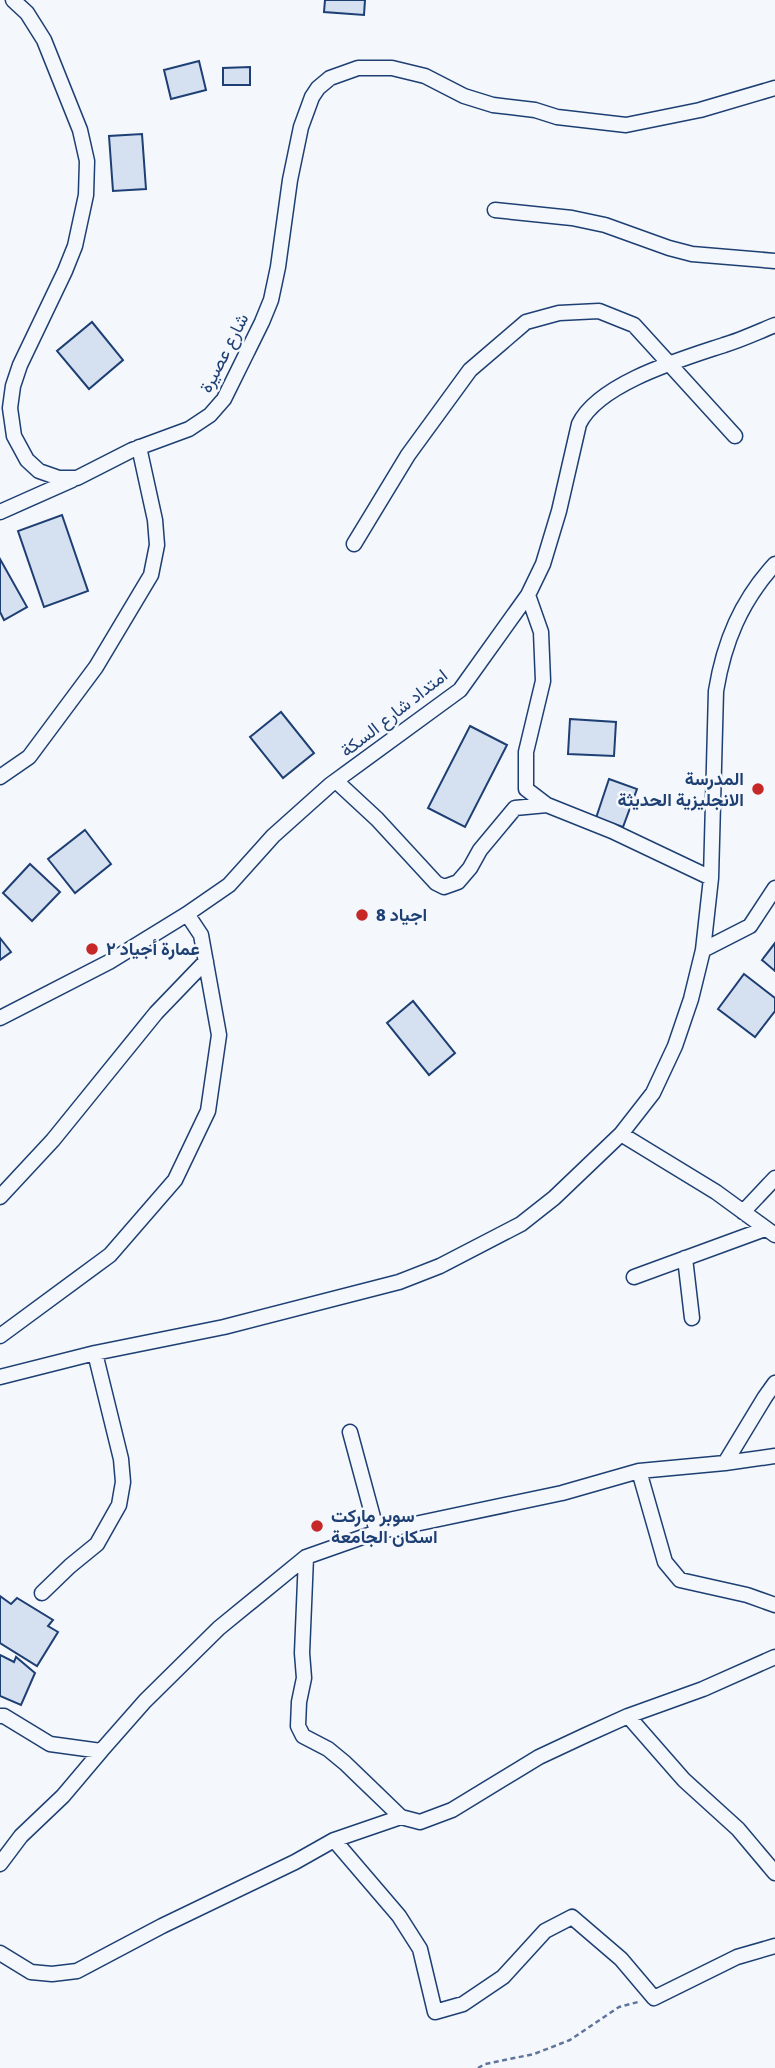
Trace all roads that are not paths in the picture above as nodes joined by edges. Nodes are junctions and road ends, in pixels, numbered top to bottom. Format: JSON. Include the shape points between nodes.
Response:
{"nodes":[{"id":1,"x":13,"y":0,"type":"edge"},
{"id":2,"x":30,"y":6,"type":"edge"},
{"id":3,"x":775,"y":88,"type":"edge"},
{"id":4,"x":495,"y":210,"type":"dead end"},
{"id":5,"x":775,"y":261,"type":"edge"},
{"id":6,"x":775,"y":325,"type":"edge"},
{"id":7,"x":669,"y":362,"type":"junction"},
{"id":8,"x":736,"y":436,"type":"dead end"},
{"id":9,"x":139,"y":447,"type":"junction"},
{"id":10,"x":77,"y":478,"type":"junction"},
{"id":11,"x":0,"y":512,"type":"edge"},
{"id":12,"x":354,"y":544,"type":"dead end"},
{"id":13,"x":775,"y":564,"type":"edge"},
{"id":14,"x":528,"y":595,"type":"junction"},
{"id":15,"x":0,"y":777,"type":"edge"},
{"id":16,"x":336,"y":781,"type":"junction"},
{"id":17,"x":547,"y":805,"type":"junction"},
{"id":18,"x":711,"y":878,"type":"junction"},
{"id":19,"x":775,"y":888,"type":"edge"},
{"id":20,"x":187,"y":914,"type":"junction"},
{"id":21,"x":703,"y":950,"type":"junction"},
{"id":22,"x":206,"y":961,"type":"junction"},
{"id":23,"x":0,"y":1018,"type":"edge"},
{"id":24,"x":621,"y":1134,"type":"junction"},
{"id":25,"x":775,"y":1178,"type":"edge"},
{"id":26,"x":0,"y":1197,"type":"edge"},
{"id":27,"x":743,"y":1212,"type":"junction"},
{"id":28,"x":770,"y":1232,"type":"edge"},
{"id":29,"x":685,"y":1258,"type":"junction"},
{"id":30,"x":634,"y":1277,"type":"dead end"},
{"id":31,"x":692,"y":1318,"type":"dead end"},
{"id":32,"x":0,"y":1336,"type":"edge"},
{"id":33,"x":95,"y":1353,"type":"junction"},
{"id":34,"x":0,"y":1377,"type":"edge"},
{"id":35,"x":775,"y":1383,"type":"edge"},
{"id":36,"x":350,"y":1432,"type":"dead end"},
{"id":37,"x":775,"y":1456,"type":"edge"},
{"id":38,"x":725,"y":1463,"type":"junction"},
{"id":39,"x":639,"y":1471,"type":"junction"},
{"id":40,"x":377,"y":1532,"type":"junction"},
{"id":41,"x":306,"y":1557,"type":"junction"},
{"id":42,"x":42,"y":1593,"type":"dead end"},
{"id":43,"x":775,"y":1605,"type":"edge"},
{"id":44,"x":775,"y":1657,"type":"edge"},
{"id":45,"x":1,"y":1715,"type":"edge"},
{"id":46,"x":628,"y":1716,"type":"junction"},
{"id":47,"x":101,"y":1751,"type":"junction"},
{"id":48,"x":401,"y":1817,"type":"junction"},
{"id":49,"x":334,"y":1840,"type":"junction"},
{"id":50,"x":0,"y":1864,"type":"edge"},
{"id":51,"x":775,"y":1872,"type":"edge"},
{"id":52,"x":775,"y":1945,"type":"edge"},
{"id":53,"x":0,"y":1953,"type":"edge"}],
"edges":[{"from":1,"to":2,"type":"street"},
{"from":2,"to":10,"type":"street","via":[[77,121],[87,177],[75,246],[20,365],[10,417],[17,443],[32,465],[48,476]]},
{"from":3,"to":9,"type":"street","name":"شارع عصيرة","via":[[701,110],[626,125],[494,105],[425,76],[392,68],[358,68],[330,78],[307,106],[293,163],[274,290],[228,393],[198,424]]},
{"from":4,"to":5,"type":"street","via":[[605,225],[699,255]]},
{"from":6,"to":7,"type":"street","name":"امتداد شارع السكة"},
{"from":7,"to":8,"type":"street"},
{"from":7,"to":12,"type":"street","via":[[634,325],[599,311],[559,313],[526,322],[470,370],[408,456]]},
{"from":7,"to":14,"type":"street","name":"امتداد شارع السكة","via":[[598,400],[583,415],[543,564]]},
{"from":9,"to":10,"type":"street","name":"شارع عصيرة"},
{"from":9,"to":15,"type":"street","via":[[156,532],[151,575],[96,667],[29,757]]},
{"from":10,"to":11,"type":"street","name":"شارع عصيرة"},
{"from":13,"to":18,"type":"street","via":[[741,610],[720,668]]},
{"from":14,"to":16,"type":"street","name":"امتداد شارع السكة","via":[[460,690]]},
{"from":14,"to":17,"type":"street","via":[[541,632],[543,681],[526,751],[526,789]]},
{"from":16,"to":17,"type":"street","via":[[444,887],[458,882],[515,808]]},
{"from":16,"to":20,"type":"street","name":"امتداد شارع السكة","via":[[273,836],[229,885]]},
{"from":17,"to":18,"type":"street"},
{"from":18,"to":21,"type":"street"},
{"from":19,"to":21,"type":"street","via":[[750,926]]},
{"from":20,"to":22,"type":"street","via":[[201,935]]},
{"from":20,"to":23,"type":"street","name":"امتداد شارع السكة","via":[[108,962]]},
{"from":21,"to":24,"type":"street","via":[[675,1046],[653,1093]]},
{"from":22,"to":26,"type":"street"},
{"from":22,"to":32,"type":"street","via":[[219,1035],[208,1111],[175,1180],[110,1255]]},
{"from":24,"to":27,"type":"street"},
{"from":24,"to":33,"type":"street","via":[[521,1224],[440,1266],[399,1282],[224,1327]]},
{"from":25,"to":27,"type":"street"},
{"from":27,"to":28,"type":"street"},
{"from":28,"to":29,"type":"street"},
{"from":29,"to":30,"type":"street"},
{"from":29,"to":31,"type":"street"},
{"from":33,"to":34,"type":"street"},
{"from":33,"to":42,"type":"street","via":[[121,1459],[119,1505],[97,1545]]},
{"from":35,"to":38,"type":"street"},
{"from":36,"to":40,"type":"street"},
{"from":37,"to":38,"type":"street"},
{"from":38,"to":39,"type":"street"},
{"from":39,"to":40,"type":"street","via":[[562,1493]]},
{"from":39,"to":43,"type":"street","via":[[665,1562],[680,1580]]},
{"from":40,"to":41,"type":"street"},
{"from":41,"to":47,"type":"street","via":[[219,1628]]},
{"from":41,"to":48,"type":"street","via":[[304,1678],[298,1726],[303,1736],[345,1763]]},
{"from":44,"to":46,"type":"street"},
{"from":45,"to":47,"type":"street","via":[[50,1744]]},
{"from":46,"to":48,"type":"street","via":[[539,1757],[452,1810],[420,1822]]},
{"from":46,"to":51,"type":"street"},
{"from":47,"to":50,"type":"street"},
{"from":48,"to":49,"type":"street"},
{"from":49,"to":52,"type":"street","via":[[399,1916],[420,1949],[435,2012],[463,2004],[503,1977],[545,1931],[572,1917],[621,1959],[654,1998],[737,1957]]},
{"from":49,"to":53,"type":"street","via":[[77,1971],[30,1972]]}]}
